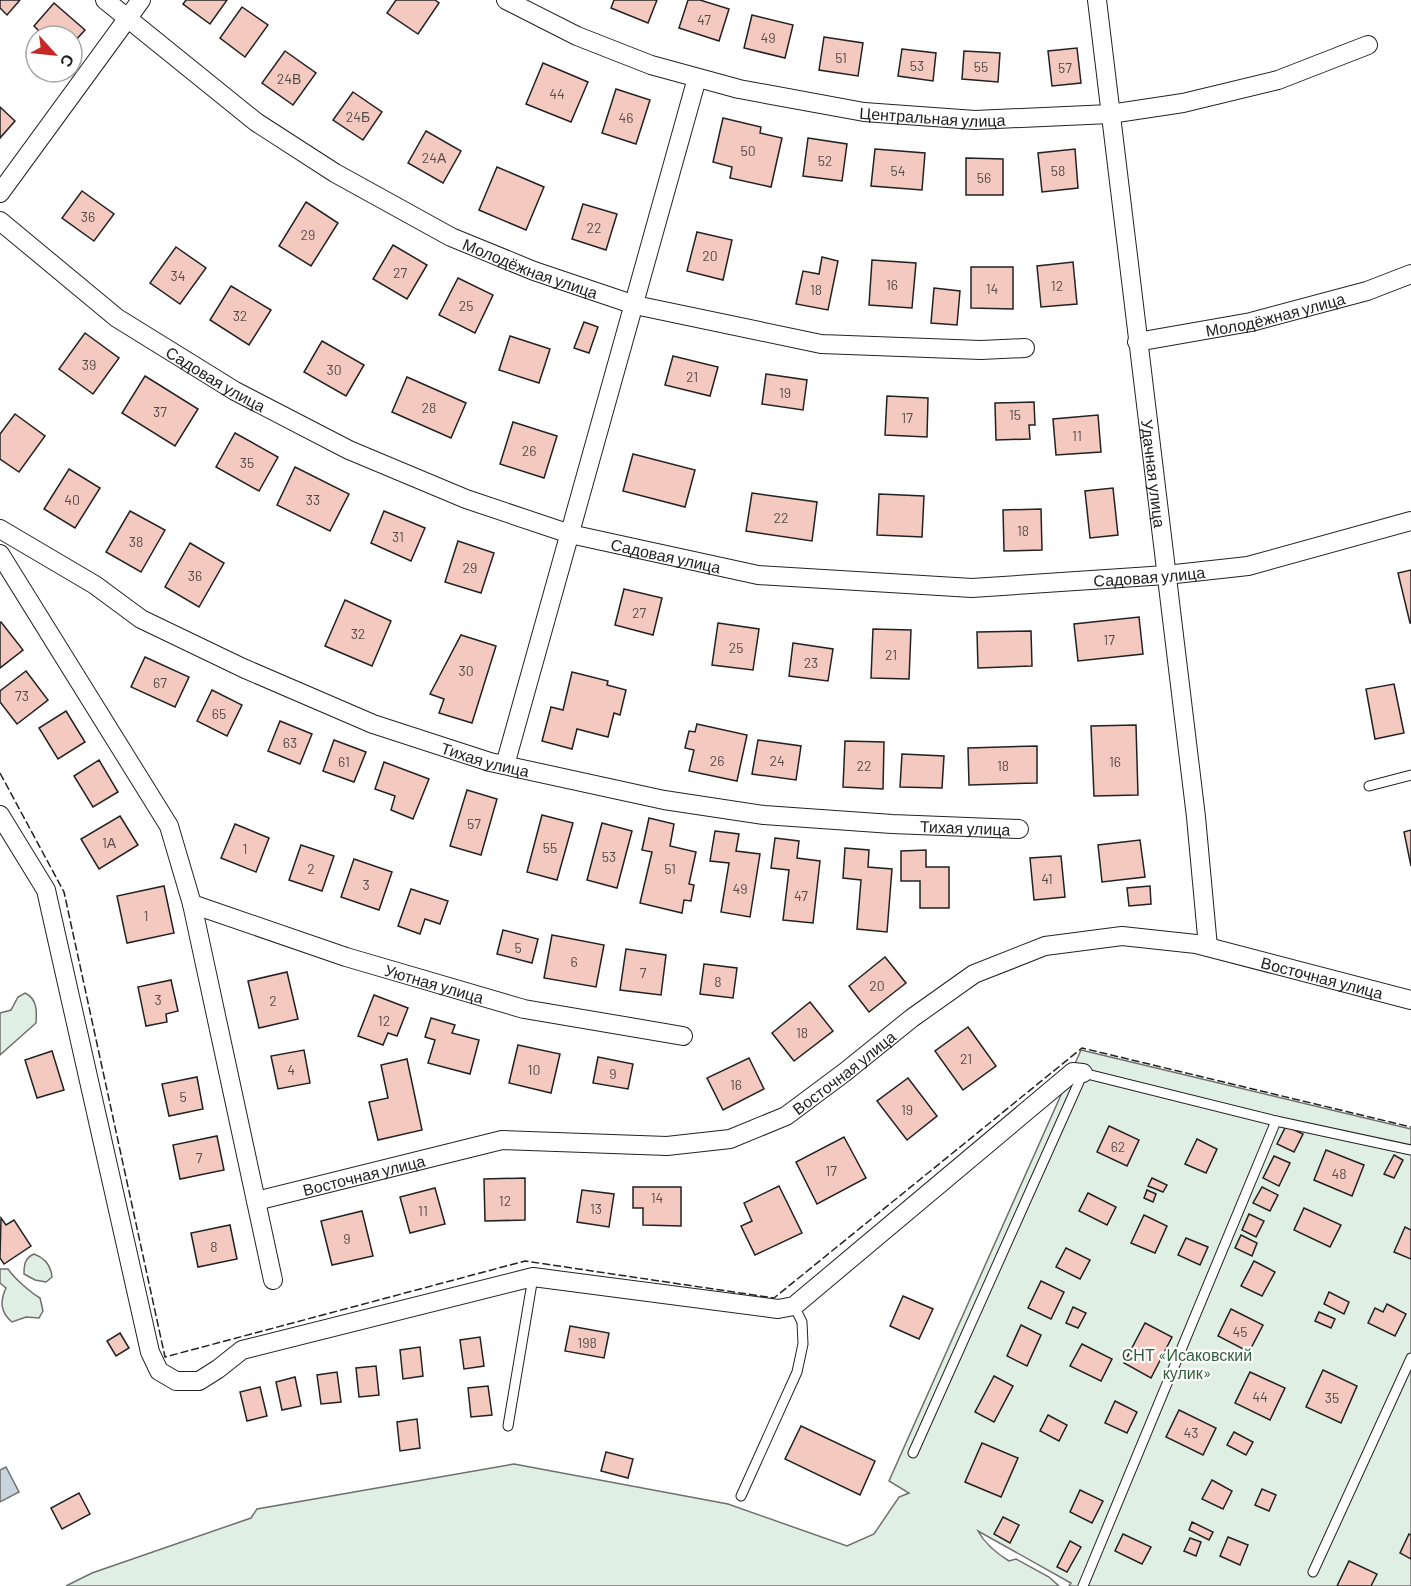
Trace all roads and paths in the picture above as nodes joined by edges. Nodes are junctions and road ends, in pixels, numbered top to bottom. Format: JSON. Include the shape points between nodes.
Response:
{"nodes":[{"id":1,"x":105,"y":0,"type":"edge"},
{"id":2,"x":141,"y":0,"type":"edge"},
{"id":3,"x":506,"y":0,"type":"edge"},
{"id":4,"x":1097,"y":0,"type":"edge"},
{"id":5,"x":127,"y":20,"type":"junction"},
{"id":6,"x":1368,"y":45,"type":"dead end"},
{"id":7,"x":697,"y":78,"type":"junction"},
{"id":8,"x":1110,"y":114,"type":"junction"},
{"id":9,"x":0,"y":193,"type":"edge"},
{"id":10,"x":0,"y":221,"type":"edge"},
{"id":11,"x":1411,"y":274,"type":"edge"},
{"id":12,"x":635,"y":305,"type":"junction"},
{"id":13,"x":1137,"y":342,"type":"junction"},
{"id":14,"x":1025,"y":348,"type":"dead end"},
{"id":15,"x":1411,"y":521,"type":"edge"},
{"id":16,"x":0,"y":529,"type":"edge"},
{"id":17,"x":570,"y":534,"type":"junction"},
{"id":18,"x":0,"y":554,"type":"edge"},
{"id":19,"x":1166,"y":576,"type":"junction"},
{"id":20,"x":504,"y":765,"type":"junction"},
{"id":21,"x":1411,"y":775,"type":"edge"},
{"id":22,"x":1369,"y":786,"type":"dead end"},
{"id":23,"x":0,"y":815,"type":"edge"},
{"id":24,"x":1019,"y":829,"type":"dead end"},
{"id":25,"x":192,"y":904,"type":"junction"},
{"id":26,"x":1208,"y":947,"type":"junction"},
{"id":27,"x":1411,"y":1000,"type":"edge"},
{"id":28,"x":683,"y":1036,"type":"dead end"},
{"id":29,"x":1083,"y":1073,"type":"junction"},
{"id":30,"x":1276,"y":1121,"type":"junction"},
{"id":31,"x":1411,"y":1150,"type":"edge"},
{"id":32,"x":256,"y":1201,"type":"junction"},
{"id":33,"x":533,"y":1277,"type":"junction"},
{"id":34,"x":273,"y":1280,"type":"dead end"},
{"id":35,"x":794,"y":1306,"type":"junction"},
{"id":36,"x":1411,"y":1358,"type":"edge"},
{"id":37,"x":508,"y":1426,"type":"dead end"},
{"id":38,"x":913,"y":1453,"type":"dead end"},
{"id":39,"x":741,"y":1496,"type":"dead end"},
{"id":40,"x":1313,"y":1572,"type":"dead end"},
{"id":41,"x":1083,"y":1586,"type":"edge"}],
"edges":[{"from":1,"to":5,"type":"street","name":"Молодёжная улица"},
{"from":2,"to":5,"type":"street"},
{"from":3,"to":7,"type":"street","name":"Центральная улица","via":[[577,36]]},
{"from":4,"to":8,"type":"street","name":"Удачная улица"},
{"from":5,"to":9,"type":"street"},
{"from":5,"to":12,"type":"street","name":"Молодёжная улица","via":[[256,122],[335,173],[451,237],[534,271]]},
{"from":6,"to":8,"type":"street","name":"Центральная улица","via":[[1278,80],[1183,103]]},
{"from":7,"to":8,"type":"street","name":"Центральная улица","via":[[864,112],[975,120]]},
{"from":7,"to":12,"type":"street"},
{"from":8,"to":13,"type":"street","name":"Удачная улица"},
{"from":10,"to":17,"type":"street","name":"Садовая улица","via":[[117,318],[235,391],[349,450],[466,499]]},
{"from":11,"to":13,"type":"street","name":"Молодёжная улица","via":[[1367,291],[1251,322]]},
{"from":12,"to":14,"type":"street","name":"Молодёжная улица","via":[[821,344]]},
{"from":12,"to":17,"type":"street"},
{"from":13,"to":19,"type":"street","name":"Удачная улица"},
{"from":15,"to":19,"type":"street","name":"Садовая улица","via":[[1248,566]]},
{"from":16,"to":20,"type":"street","name":"Тихая улица","via":[[94,585],[141,619],[243,668],[373,724]]},
{"from":17,"to":19,"type":"street","name":"Садовая улица","via":[[758,575],[972,588]]},
{"from":17,"to":20,"type":"street"},
{"from":18,"to":25,"type":"street","via":[[169,826]]},
{"from":19,"to":26,"type":"street","name":"Удачная улица"},
{"from":20,"to":24,"type":"street","name":"Тихая улица","via":[[664,800],[764,815]]},
{"from":21,"to":22,"type":"lane"},
{"from":23,"to":33,"type":"street","via":[[46,890],[150,1352],[159,1371],[176,1381],[199,1381],[243,1350]]},
{"from":25,"to":28,"type":"street","name":"Уютная улица","via":[[346,957],[524,1009]]},
{"from":25,"to":32,"type":"street"},
{"from":26,"to":27,"type":"street","name":"Восточная улица"},
{"from":26,"to":32,"type":"street","name":"Восточная улица","via":[[1122,936],[1045,946],[974,974],[786,1116],[730,1139],[667,1146],[502,1140]]},
{"from":29,"to":30,"type":"lane"},
{"from":29,"to":35,"type":"street","via":[[1073,1072]]},
{"from":29,"to":38,"type":"lane"},
{"from":30,"to":31,"type":"lane"},
{"from":30,"to":41,"type":"lane"},
{"from":32,"to":34,"type":"street"},
{"from":33,"to":35,"type":"street","via":[[778,1309]]},
{"from":33,"to":37,"type":"lane"},
{"from":35,"to":39,"type":"lane","via":[[802,1322],[803,1344],[797,1372]]},
{"from":36,"to":40,"type":"lane"}]}
